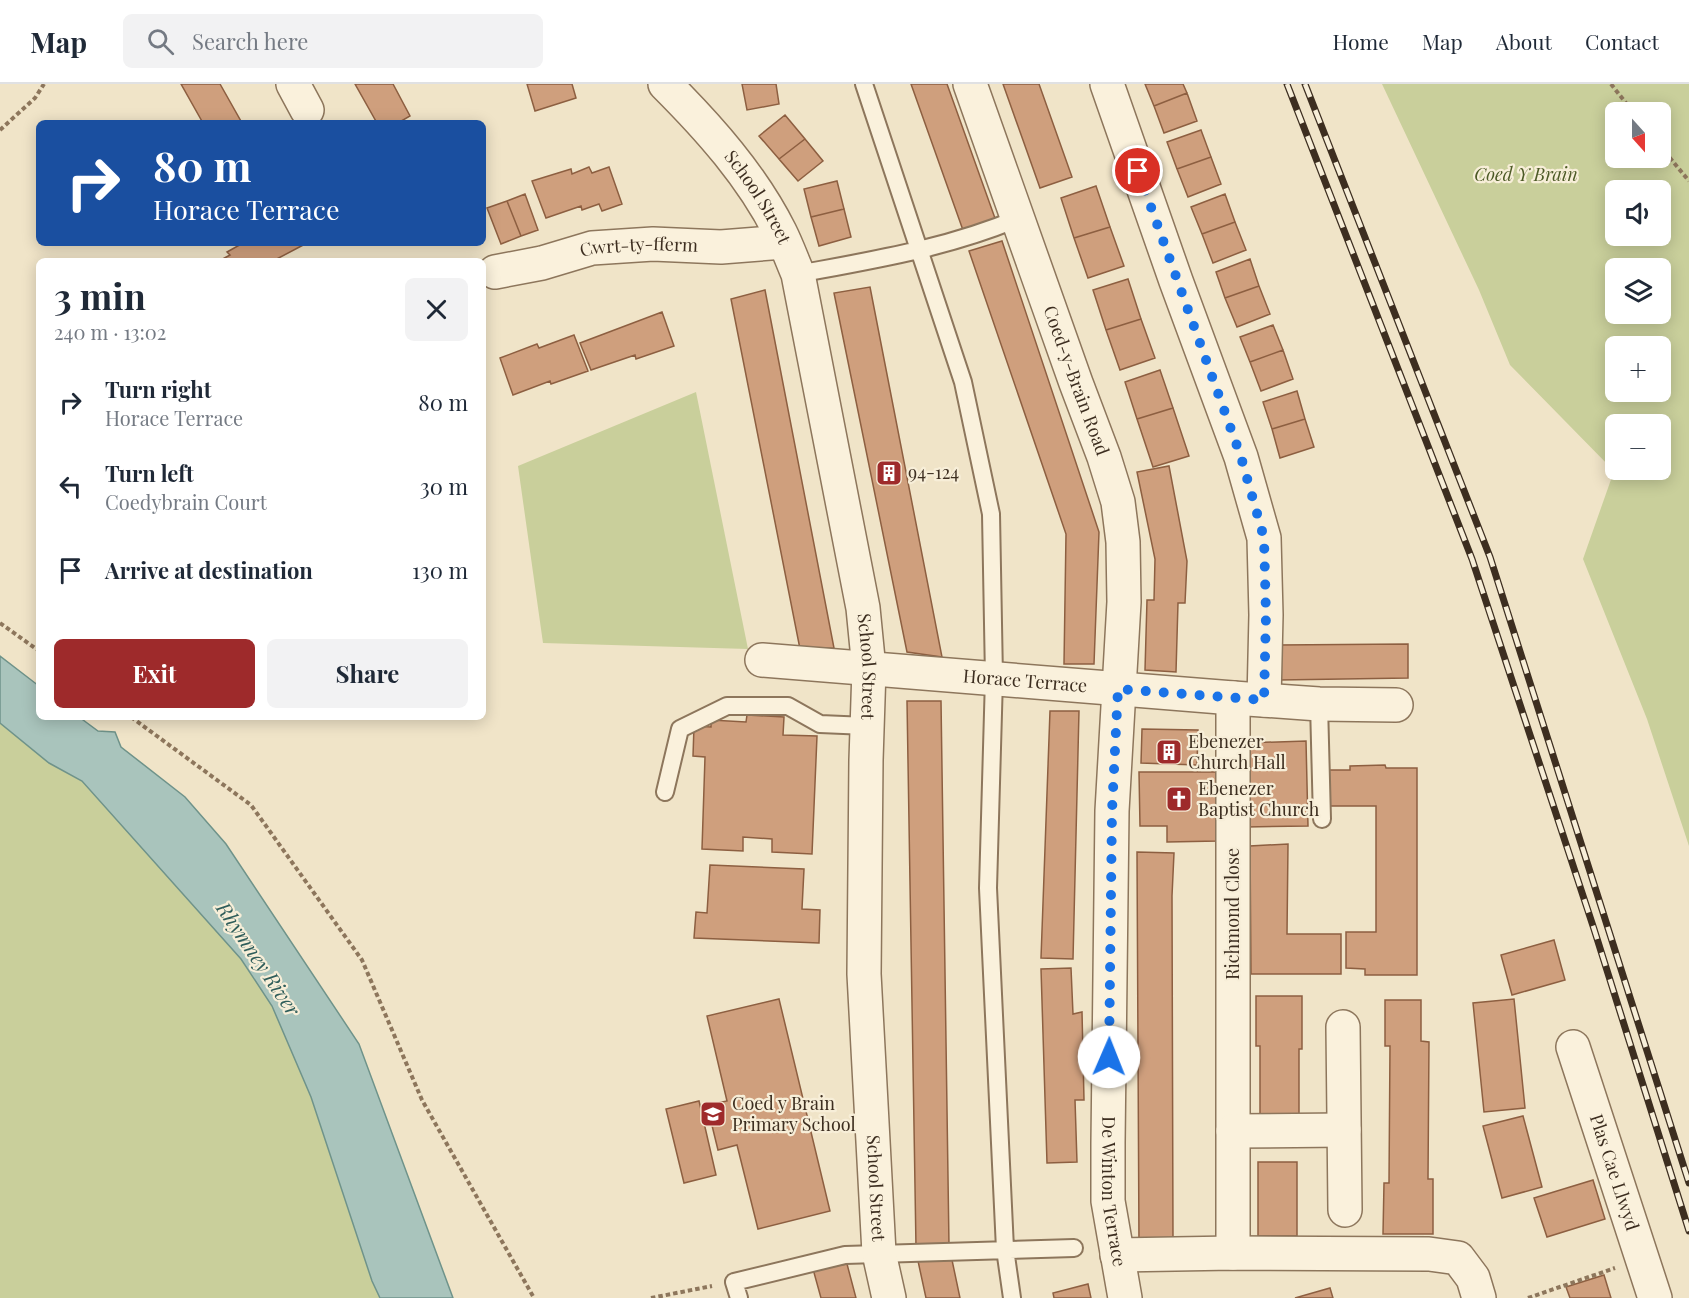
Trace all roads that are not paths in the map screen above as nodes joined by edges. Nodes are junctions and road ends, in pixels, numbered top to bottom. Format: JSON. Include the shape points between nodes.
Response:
{"nodes":[{"id":1,"x":665,"y":84,"type":"edge"},
{"id":2,"x":864,"y":84,"type":"edge"},
{"id":3,"x":970,"y":84,"type":"edge"},
{"id":4,"x":1107,"y":84,"type":"edge"},
{"id":5,"x":1019,"y":218,"type":"junction"},
{"id":6,"x":784,"y":242,"type":"junction"},
{"id":7,"x":919,"y":251,"type":"junction"},
{"id":8,"x":495,"y":272,"type":"dead end"},
{"id":9,"x":798,"y":274,"type":"junction"},
{"id":10,"x":762,"y":660,"type":"dead end"},
{"id":11,"x":869,"y":669,"type":"junction"},
{"id":12,"x":994,"y":678,"type":"junction"},
{"id":13,"x":1118,"y":689,"type":"junction"},
{"id":14,"x":1249,"y":699,"type":"junction"},
{"id":15,"x":1319,"y":704,"type":"junction"},
{"id":16,"x":1396,"y":705,"type":"dead end"},
{"id":17,"x":867,"y":726,"type":"junction"},
{"id":18,"x":665,"y":792,"type":"dead end"},
{"id":19,"x":1322,"y":819,"type":"dead end"},
{"id":20,"x":1343,"y":1027,"type":"dead end"},
{"id":21,"x":1573,"y":1047,"type":"dead end"},
{"id":22,"x":1344,"y":1130,"type":"junction"},
{"id":23,"x":1233,"y":1131,"type":"junction"},
{"id":24,"x":1345,"y":1210,"type":"dead end"},
{"id":25,"x":1074,"y":1248,"type":"dead end"},
{"id":26,"x":1005,"y":1249,"type":"junction"},
{"id":27,"x":879,"y":1253,"type":"junction"},
{"id":28,"x":1233,"y":1253,"type":"junction"},
{"id":29,"x":1117,"y":1255,"type":"junction"},
{"id":30,"x":737,"y":1290,"type":"edge"},
{"id":31,"x":889,"y":1298,"type":"edge"},
{"id":32,"x":1012,"y":1298,"type":"edge"},
{"id":33,"x":1125,"y":1298,"type":"edge"},
{"id":34,"x":1479,"y":1298,"type":"edge"},
{"id":35,"x":1655,"y":1298,"type":"edge"}],
"edges":[{"from":1,"to":6,"type":"street","name":"School Street","via":[[720,142],[756,190]]},
{"from":2,"to":7,"type":"lane"},
{"from":3,"to":5,"type":"street","name":"Coed-y-Brain Road"},
{"from":4,"to":14,"type":"street","name":"Richmond Close","via":[[1241,457],[1264,538],[1266,615]]},
{"from":5,"to":7,"type":"lane"},
{"from":5,"to":13,"type":"street","name":"Coed-y-Brain Road","via":[[1118,502],[1124,602]]},
{"from":6,"to":8,"type":"street","name":"Cwrt-ty-fferm","via":[[721,247],[653,244],[592,248]]},
{"from":6,"to":9,"type":"street","name":"School Street"},
{"from":7,"to":9,"type":"lane"},
{"from":7,"to":12,"type":"lane","via":[[963,382],[991,514]]},
{"from":9,"to":11,"type":"street","name":"School Street","via":[[861,596]]},
{"from":10,"to":11,"type":"street","name":"Horace Terrace"},
{"from":11,"to":12,"type":"street","name":"Horace Terrace"},
{"from":11,"to":17,"type":"street","name":"School Street"},
{"from":12,"to":13,"type":"street","name":"Horace Terrace"},
{"from":12,"to":26,"type":"lane","via":[[988,888]]},
{"from":13,"to":14,"type":"street","name":"Horace Terrace"},
{"from":13,"to":29,"type":"street","name":"De Winton Terrace","via":[[1112,811],[1108,1143],[1108,1201]]},
{"from":14,"to":15,"type":"street","name":"Horace Terrace"},
{"from":14,"to":23,"type":"street","name":"Richmond Close"},
{"from":15,"to":16,"type":"street","name":"Horace Terrace"},
{"from":15,"to":19,"type":"lane"},
{"from":17,"to":18,"type":"lane","via":[[820,724],[788,706],[727,706],[680,729]]},
{"from":17,"to":27,"type":"street","name":"School Street","via":[[864,974]]},
{"from":20,"to":22,"type":"street"},
{"from":21,"to":35,"type":"street","name":"Plas Cae Llwyd"},
{"from":22,"to":23,"type":"street"},
{"from":22,"to":24,"type":"street"},
{"from":23,"to":28,"type":"street","name":"Richmond Close"},
{"from":25,"to":26,"type":"lane"},
{"from":26,"to":27,"type":"lane"},
{"from":26,"to":32,"type":"lane"},
{"from":27,"to":30,"type":"lane","via":[[845,1255]]},
{"from":27,"to":31,"type":"street","name":"School Street"},
{"from":28,"to":29,"type":"street"},
{"from":28,"to":34,"type":"street","via":[[1418,1254],[1458,1258],[1473,1278]]},
{"from":29,"to":33,"type":"street","name":"De Winton Terrace"}]}
